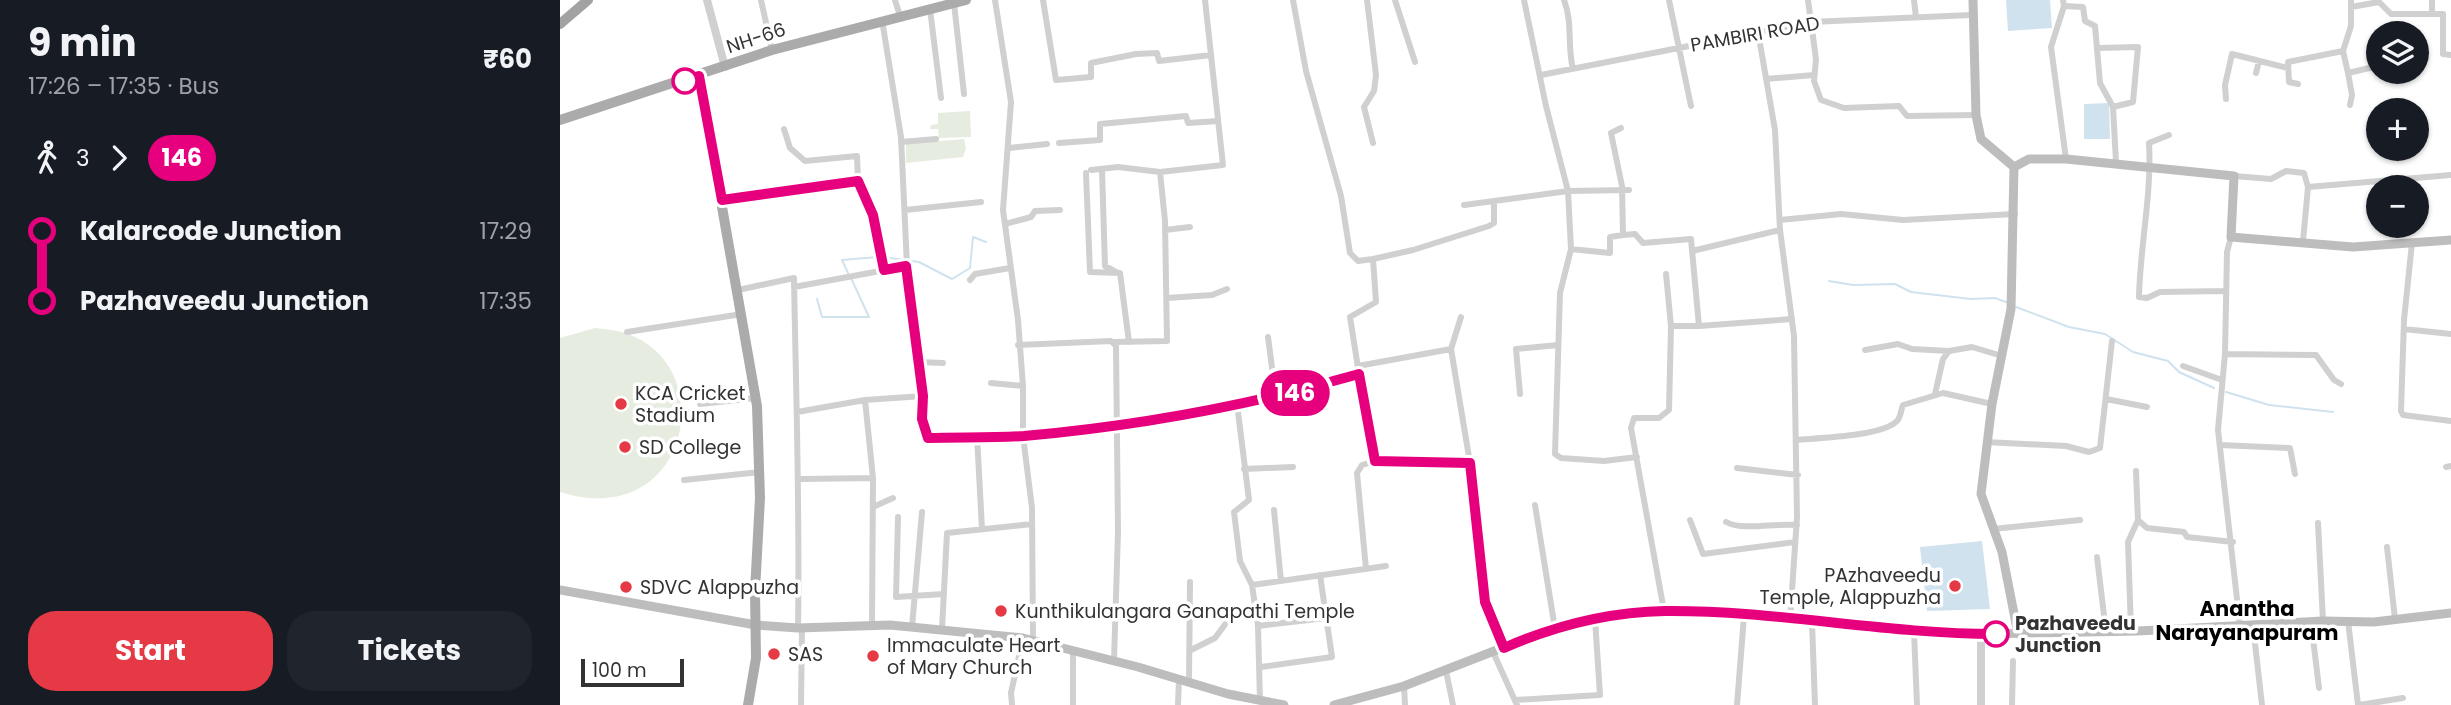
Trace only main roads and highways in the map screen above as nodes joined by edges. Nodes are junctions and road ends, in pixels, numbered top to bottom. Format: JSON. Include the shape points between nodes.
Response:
{"nodes":[{"id":1,"x":588,"y":0,"type":"edge"},
{"id":2,"x":966,"y":0,"type":"edge"},
{"id":3,"x":1973,"y":0,"type":"edge"},
{"id":4,"x":560,"y":24,"type":"edge"},
{"id":5,"x":699,"y":76,"type":"junction"},
{"id":6,"x":560,"y":120,"type":"edge"},
{"id":7,"x":2014,"y":167,"type":"junction"},
{"id":8,"x":2451,"y":240,"type":"edge"},
{"id":9,"x":560,"y":590,"type":"edge"},
{"id":10,"x":2451,"y":613,"type":"edge"},
{"id":11,"x":756,"y":625,"type":"junction"},
{"id":12,"x":2018,"y":634,"type":"junction"},
{"id":13,"x":1346,"y":703,"type":"edge"},
{"id":14,"x":748,"y":705,"type":"edge"},
{"id":15,"x":1284,"y":705,"type":"edge"},
{"id":16,"x":1334,"y":705,"type":"edge"}],
"edges":[{"from":1,"to":4,"type":"highway"},
{"from":2,"to":5,"type":"main road","name":"NH-66","via":[[772,50]]},
{"from":3,"to":7,"type":"main road","via":[[1976,115],[1981,139]]},
{"from":5,"to":6,"type":"main road","name":"NH-66"},
{"from":5,"to":11,"type":"main road","via":[[756,398],[760,472]]},
{"from":7,"to":8,"type":"main road","via":[[2029,159],[2066,159],[2234,176],[2231,237],[2353,247]]},
{"from":7,"to":12,"type":"main road","via":[[2011,309],[1992,404],[1981,494],[2002,552]]},
{"from":9,"to":11,"type":"main road"},
{"from":10,"to":12,"type":"main road"},
{"from":11,"to":14,"type":"main road"},
{"from":11,"to":15,"type":"main road","via":[[872,625],[1023,638]]},
{"from":12,"to":13,"type":"main road","via":[[1914,631],[1664,611],[1555,629]]},
{"from":13,"to":16,"type":"main road"}]}
